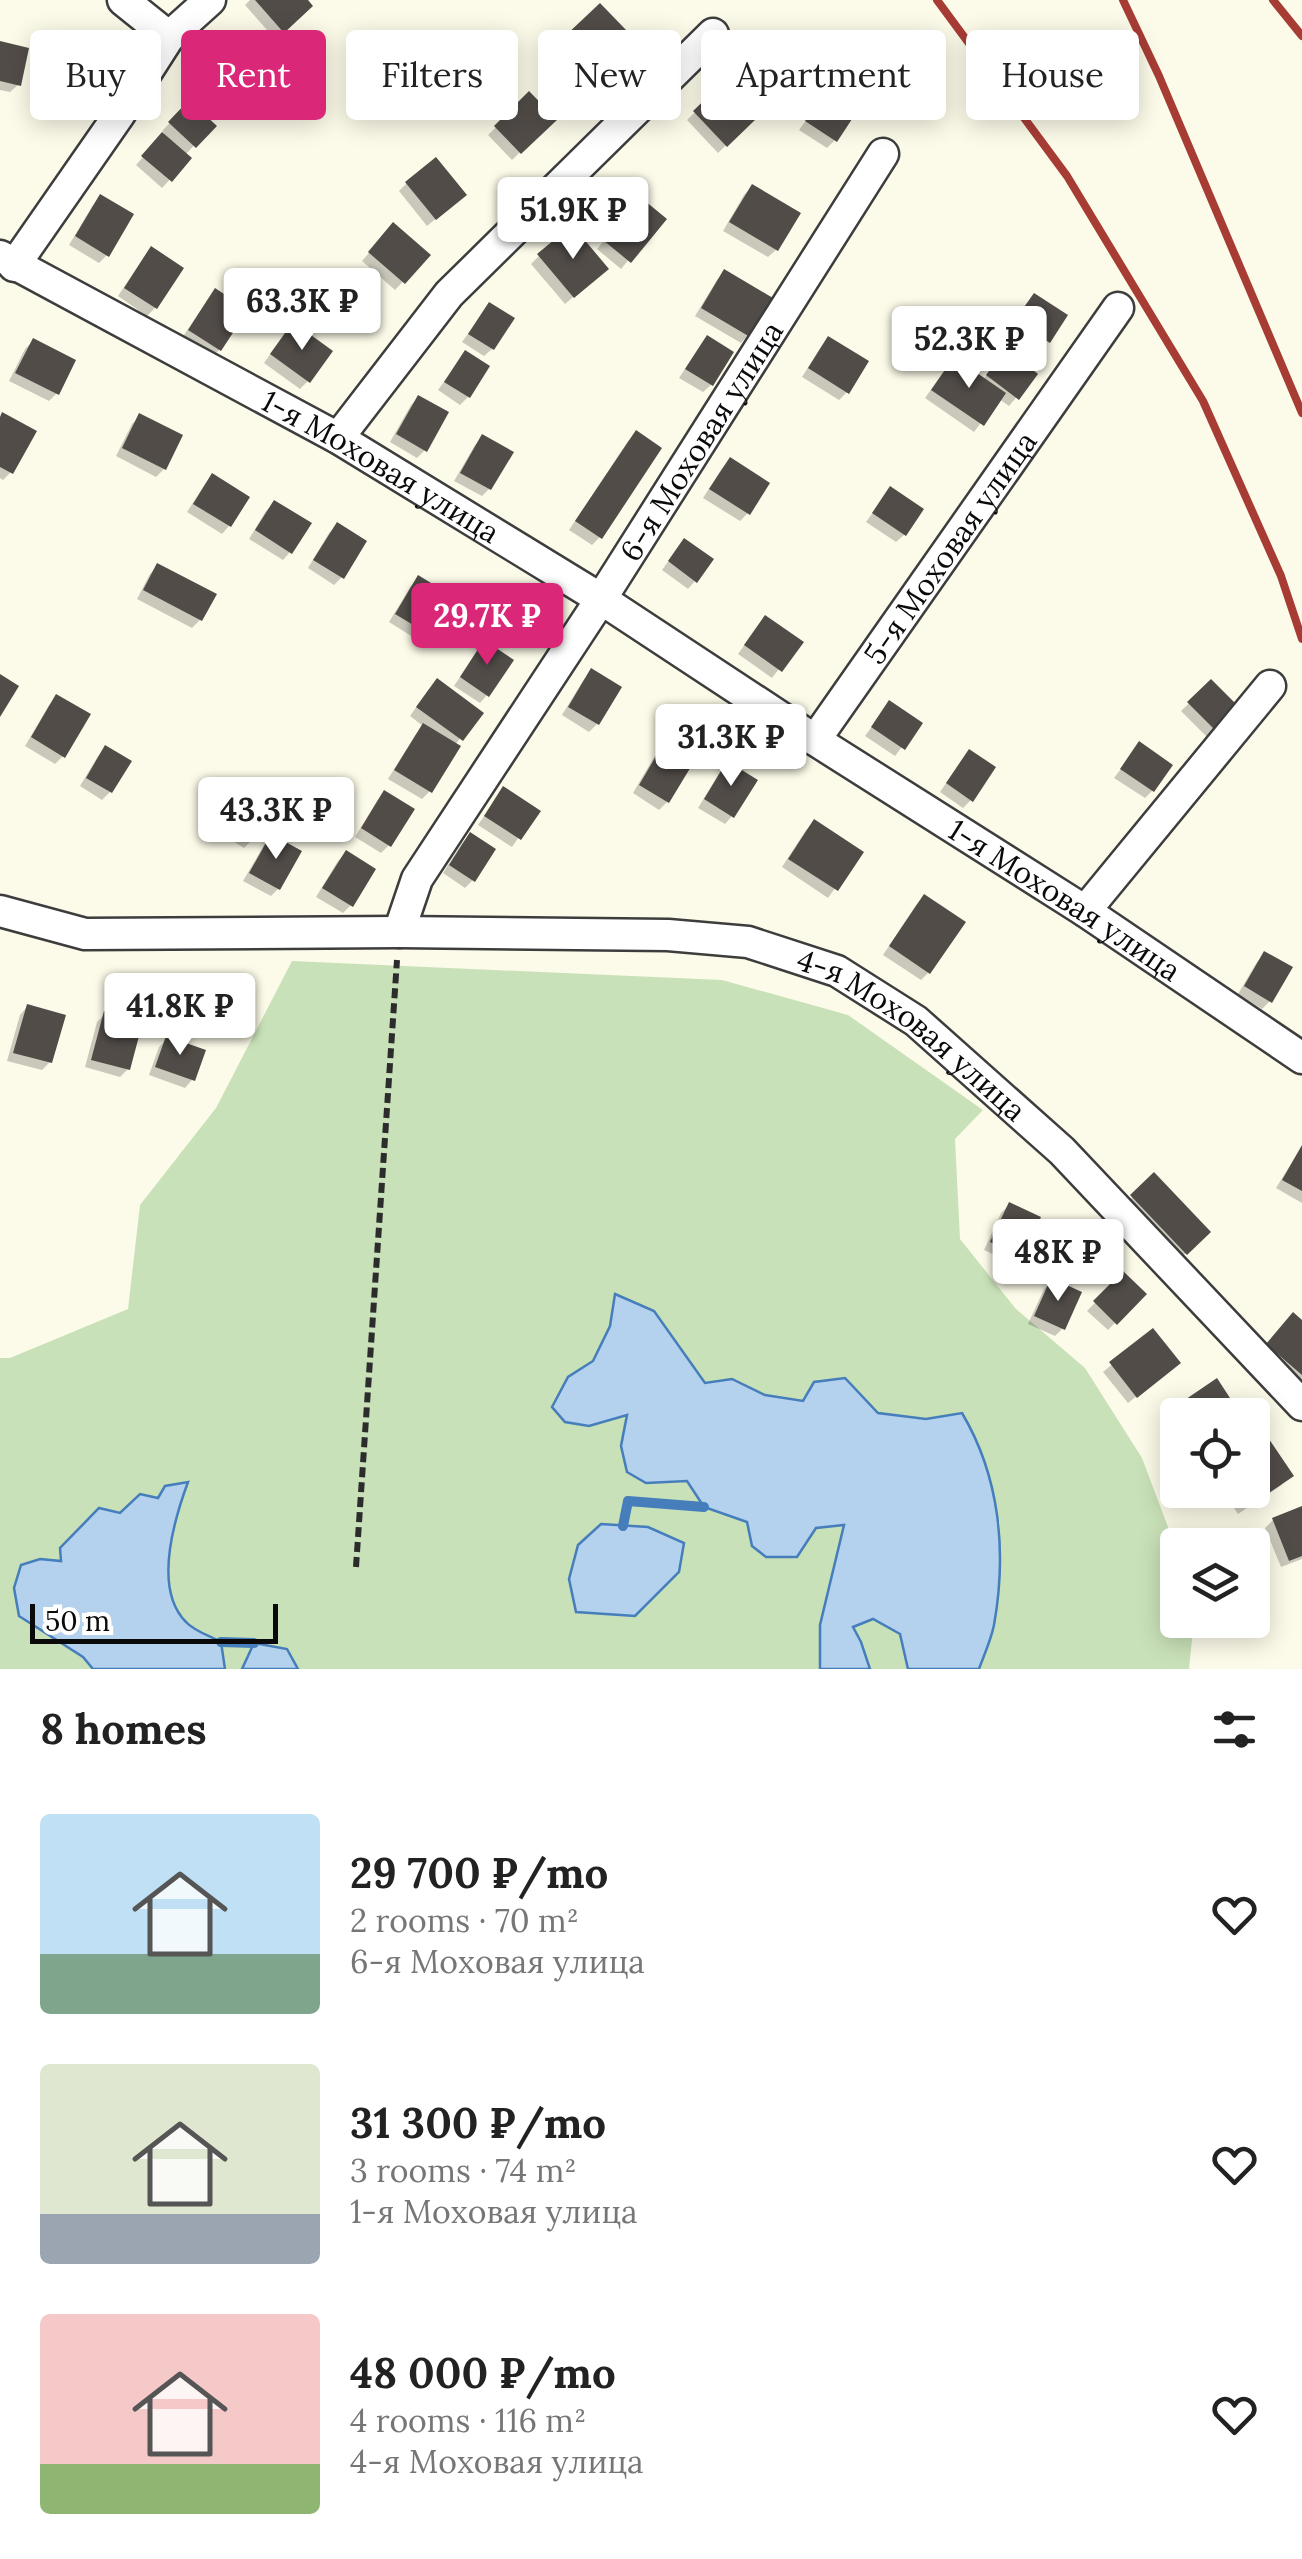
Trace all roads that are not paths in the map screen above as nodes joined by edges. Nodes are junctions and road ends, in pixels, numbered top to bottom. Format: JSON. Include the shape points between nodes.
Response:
{"nodes":[{"id":1,"x":123,"y":0,"type":"edge"},
{"id":2,"x":210,"y":0,"type":"edge"},
{"id":3,"x":169,"y":37,"type":"junction"},
{"id":4,"x":701,"y":47,"type":"edge"},
{"id":5,"x":883,"y":154,"type":"dead end"},
{"id":6,"x":7,"y":261,"type":"edge"},
{"id":7,"x":1118,"y":308,"type":"dead end"},
{"id":8,"x":338,"y":438,"type":"junction"},
{"id":9,"x":601,"y":599,"type":"junction"},
{"id":10,"x":1270,"y":686,"type":"dead end"},
{"id":11,"x":815,"y":740,"type":"junction"},
{"id":12,"x":0,"y":911,"type":"edge"},
{"id":13,"x":1085,"y":911,"type":"junction"},
{"id":14,"x":399,"y":932,"type":"junction"},
{"id":15,"x":1302,"y":1058,"type":"edge"},
{"id":16,"x":1302,"y":1405,"type":"edge"}],
"edges":[{"from":1,"to":3,"type":"street"},
{"from":2,"to":3,"type":"street"},
{"from":3,"to":6,"type":"street","via":[[119,115]]},
{"from":4,"to":8,"type":"street","via":[[449,294]]},
{"from":5,"to":9,"type":"street","name":"6-я Моховая улица"},
{"from":6,"to":8,"type":"street","name":"1-я Моховая улица"},
{"from":7,"to":11,"type":"street","name":"5-я Моховая улица"},
{"from":8,"to":9,"type":"street","name":"1-я Моховая улица"},
{"from":9,"to":11,"type":"street","name":"1-я Моховая улица"},
{"from":9,"to":14,"type":"street","name":"6-я Моховая улица","via":[[417,879]]},
{"from":10,"to":13,"type":"street"},
{"from":11,"to":13,"type":"street","name":"1-я Моховая улица"},
{"from":12,"to":14,"type":"street","name":"4-я Моховая улица","via":[[85,934]]},
{"from":13,"to":15,"type":"street","name":"1-я Моховая улица"},
{"from":14,"to":16,"type":"street","name":"4-я Моховая улица","via":[[748,942],[837,971],[916,1022],[1062,1151]]}]}
